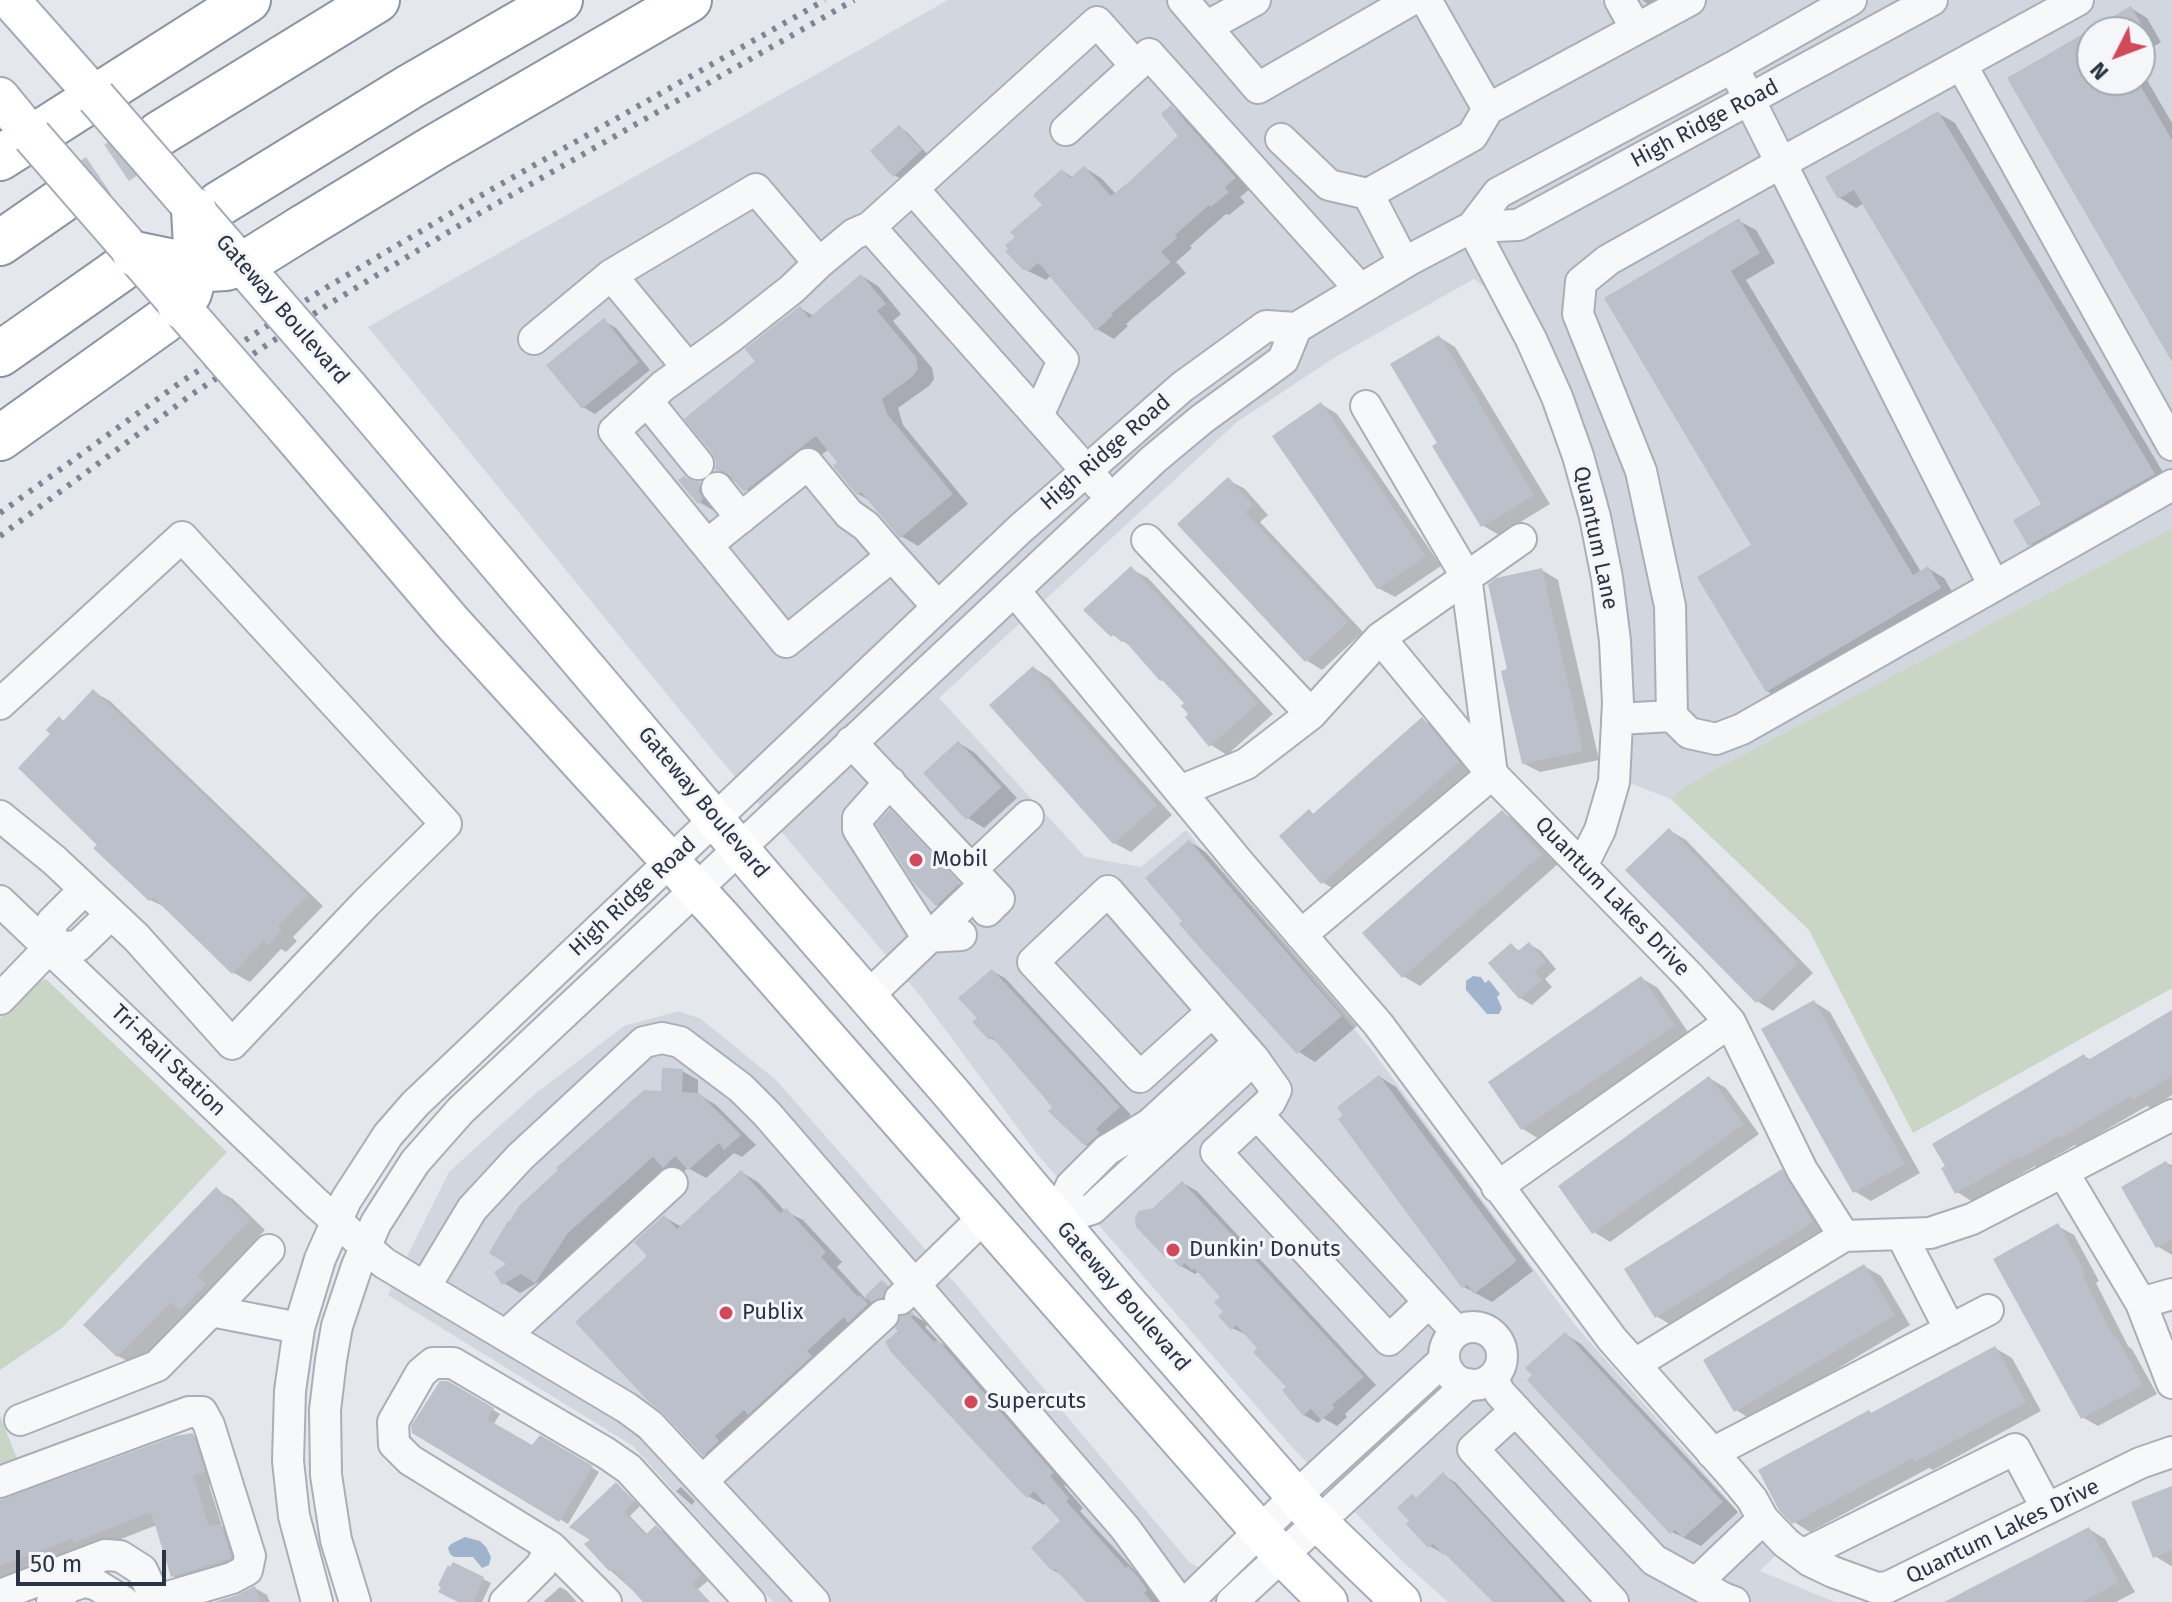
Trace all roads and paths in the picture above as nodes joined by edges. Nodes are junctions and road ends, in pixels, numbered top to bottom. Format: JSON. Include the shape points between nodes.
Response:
{"nodes":[{"id":1,"x":10,"y":0,"type":"edge"},
{"id":2,"x":248,"y":0,"type":"edge"},
{"id":3,"x":377,"y":0,"type":"edge"},
{"id":4,"x":560,"y":0,"type":"edge"},
{"id":5,"x":689,"y":0,"type":"edge"},
{"id":6,"x":1183,"y":0,"type":"edge"},
{"id":7,"x":1255,"y":0,"type":"edge"},
{"id":8,"x":1411,"y":0,"type":"edge"},
{"id":9,"x":1426,"y":0,"type":"edge"},
{"id":10,"x":1620,"y":0,"type":"edge"},
{"id":11,"x":1690,"y":0,"type":"edge"},
{"id":12,"x":1851,"y":0,"type":"edge"},
{"id":13,"x":1932,"y":0,"type":"edge"},
{"id":14,"x":2078,"y":0,"type":"edge"},
{"id":15,"x":1206,"y":27,"type":"junction"},
{"id":16,"x":1636,"y":29,"type":"junction"},
{"id":17,"x":1961,"y":64,"type":"junction"},
{"id":18,"x":1136,"y":66,"type":"junction"},
{"id":19,"x":1733,"y":67,"type":"junction"},
{"id":20,"x":0,"y":97,"type":"edge"},
{"id":21,"x":96,"y":97,"type":"junction"},
{"id":22,"x":1750,"y":99,"type":"junction"},
{"id":23,"x":1488,"y":109,"type":"junction"},
{"id":24,"x":1066,"y":130,"type":"dead end"},
{"id":25,"x":159,"y":134,"type":"tunnel mouth"},
{"id":26,"x":1281,"y":139,"type":"dead end"},
{"id":27,"x":16,"y":147,"type":"edge"},
{"id":28,"x":1781,"y":163,"type":"junction"},
{"id":29,"x":914,"y":190,"type":"junction"},
{"id":30,"x":1368,"y":194,"type":"junction"},
{"id":31,"x":62,"y":200,"type":"tunnel mouth"},
{"id":32,"x":206,"y":207,"type":"junction"},
{"id":33,"x":870,"y":227,"type":"junction"},
{"id":34,"x":1472,"y":227,"type":"junction"},
{"id":35,"x":0,"y":243,"type":"edge"},
{"id":36,"x":128,"y":262,"type":"junction"},
{"id":37,"x":819,"y":263,"type":"junction"},
{"id":38,"x":1404,"y":263,"type":"junction"},
{"id":39,"x":242,"y":264,"type":"junction"},
{"id":40,"x":195,"y":266,"type":"junction"},
{"id":41,"x":611,"y":275,"type":"junction"},
{"id":42,"x":1360,"y":289,"type":"junction"},
{"id":43,"x":172,"y":313,"type":"junction"},
{"id":44,"x":1296,"y":328,"type":"junction"},
{"id":45,"x":534,"y":339,"type":"dead end"},
{"id":46,"x":0,"y":354,"type":"edge"},
{"id":47,"x":687,"y":367,"type":"junction"},
{"id":48,"x":647,"y":401,"type":"junction"},
{"id":49,"x":1366,"y":406,"type":"dead end"},
{"id":50,"x":1038,"y":416,"type":"junction"},
{"id":51,"x":0,"y":438,"type":"edge"},
{"id":52,"x":2172,"y":445,"type":"edge"},
{"id":53,"x":698,"y":464,"type":"dead end"},
{"id":54,"x":1085,"y":470,"type":"junction"},
{"id":55,"x":2172,"y":485,"type":"edge"},
{"id":56,"x":717,"y":488,"type":"dead end"},
{"id":57,"x":1111,"y":499,"type":"junction"},
{"id":58,"x":741,"y":518,"type":"junction"},
{"id":59,"x":1521,"y":539,"type":"dead end"},
{"id":60,"x":1147,"y":540,"type":"dead end"},
{"id":61,"x":708,"y":544,"type":"junction"},
{"id":62,"x":892,"y":556,"type":"junction"},
{"id":63,"x":1466,"y":576,"type":"junction"},
{"id":64,"x":1994,"y":586,"type":"junction"},
{"id":65,"x":1014,"y":590,"type":"junction"},
{"id":66,"x":938,"y":607,"type":"junction"},
{"id":67,"x":1380,"y":638,"type":"junction"},
{"id":68,"x":0,"y":704,"type":"edge"},
{"id":69,"x":1311,"y":714,"type":"junction"},
{"id":70,"x":1672,"y":716,"type":"junction"},
{"id":71,"x":1617,"y":719,"type":"junction"},
{"id":72,"x":851,"y":742,"type":"junction"},
{"id":73,"x":1492,"y":774,"type":"junction"},
{"id":74,"x":890,"y":782,"type":"junction"},
{"id":75,"x":1180,"y":791,"type":"junction"},
{"id":76,"x":0,"y":816,"type":"edge"},
{"id":77,"x":1028,"y":816,"type":"dead end"},
{"id":78,"x":716,"y":819,"type":"junction"},
{"id":79,"x":741,"y":848,"type":"junction"},
{"id":80,"x":671,"y":862,"type":"junction"},
{"id":81,"x":1582,"y":866,"type":"junction"},
{"id":82,"x":981,"y":888,"type":"junction"},
{"id":83,"x":85,"y":889,"type":"junction"},
{"id":84,"x":696,"y":890,"type":"junction"},
{"id":85,"x":0,"y":901,"type":"edge"},
{"id":86,"x":111,"y":914,"type":"junction"},
{"id":87,"x":961,"y":935,"type":"dead end"},
{"id":88,"x":1301,"y":935,"type":"junction"},
{"id":89,"x":927,"y":937,"type":"junction"},
{"id":90,"x":49,"y":948,"type":"junction"},
{"id":91,"x":868,"y":996,"type":"junction"},
{"id":92,"x":0,"y":999,"type":"edge"},
{"id":93,"x":1212,"y":1012,"type":"junction"},
{"id":94,"x":1730,"y":1022,"type":"junction"},
{"id":95,"x":1246,"y":1050,"type":"junction"},
{"id":96,"x":1257,"y":1114,"type":"junction"},
{"id":97,"x":2172,"y":1115,"type":"edge"},
{"id":98,"x":2063,"y":1172,"type":"junction"},
{"id":99,"x":672,"y":1183,"type":"dead end"},
{"id":100,"x":1497,"y":1187,"type":"junction"},
{"id":101,"x":336,"y":1220,"type":"junction"},
{"id":102,"x":1056,"y":1220,"type":"junction"},
{"id":103,"x":996,"y":1228,"type":"junction"},
{"id":104,"x":1901,"y":1234,"type":"junction"},
{"id":105,"x":1844,"y":1236,"type":"junction"},
{"id":106,"x":365,"y":1247,"type":"junction"},
{"id":107,"x":269,"y":1250,"type":"dead end"},
{"id":108,"x":425,"y":1287,"type":"junction"},
{"id":109,"x":2172,"y":1294,"type":"edge"},
{"id":110,"x":900,"y":1300,"type":"junction"},
{"id":111,"x":1429,"y":1302,"type":"junction"},
{"id":112,"x":2141,"y":1303,"type":"junction"},
{"id":113,"x":1988,"y":1310,"type":"dead end"},
{"id":114,"x":211,"y":1311,"type":"junction"},
{"id":115,"x":299,"y":1328,"type":"junction"},
{"id":116,"x":1950,"y":1330,"type":"junction"},
{"id":117,"x":1456,"y":1331,"type":"junction"},
{"id":118,"x":506,"y":1335,"type":"junction"},
{"id":119,"x":1444,"y":1360,"type":"junction"},
{"id":120,"x":1635,"y":1364,"type":"junction"},
{"id":121,"x":1480,"y":1381,"type":"junction"},
{"id":122,"x":2172,"y":1383,"type":"edge"},
{"id":123,"x":1516,"y":1410,"type":"junction"},
{"id":124,"x":20,"y":1420,"type":"dead end"},
{"id":125,"x":287,"y":1436,"type":"junction"},
{"id":126,"x":325,"y":1436,"type":"junction"},
{"id":127,"x":2172,"y":1452,"type":"edge"},
{"id":128,"x":1712,"y":1453,"type":"junction"},
{"id":129,"x":702,"y":1481,"type":"junction"},
{"id":130,"x":0,"y":1482,"type":"edge"},
{"id":131,"x":1306,"y":1508,"type":"junction"},
{"id":132,"x":2047,"y":1509,"type":"junction"},
{"id":133,"x":1763,"y":1519,"type":"junction"},
{"id":134,"x":1270,"y":1542,"type":"junction"},
{"id":135,"x":551,"y":1547,"type":"junction"},
{"id":136,"x":1802,"y":1555,"type":"junction"},
{"id":137,"x":1696,"y":1583,"type":"junction"},
{"id":138,"x":0,"y":1595,"type":"edge"},
{"id":139,"x":155,"y":1601,"type":"edge"},
{"id":140,"x":52,"y":1602,"type":"edge"},
{"id":141,"x":124,"y":1602,"type":"edge"},
{"id":142,"x":317,"y":1602,"type":"edge"},
{"id":143,"x":355,"y":1602,"type":"edge"},
{"id":144,"x":505,"y":1602,"type":"edge"},
{"id":145,"x":606,"y":1602,"type":"edge"},
{"id":146,"x":750,"y":1602,"type":"edge"},
{"id":147,"x":814,"y":1602,"type":"edge"},
{"id":148,"x":1179,"y":1602,"type":"edge"},
{"id":149,"x":1187,"y":1602,"type":"edge"},
{"id":150,"x":1232,"y":1602,"type":"edge"},
{"id":151,"x":1328,"y":1602,"type":"edge"},
{"id":152,"x":1401,"y":1602,"type":"edge"},
{"id":153,"x":1613,"y":1602,"type":"edge"},
{"id":154,"x":1734,"y":1602,"type":"edge"}],
"edges":[{"from":1,"to":21,"type":"main road","name":"Gateway Boulevard"},
{"from":2,"to":21,"type":"highway"},
{"from":3,"to":25,"type":"highway"},
{"from":4,"to":32,"type":"highway"},
{"from":5,"to":39,"type":"highway","bridge":true},
{"from":6,"to":15,"type":"street"},
{"from":7,"to":15,"type":"street"},
{"from":8,"to":15,"type":"street","via":[[1258,88]]},
{"from":9,"to":23,"type":"street"},
{"from":10,"to":16,"type":"street"},
{"from":11,"to":16,"type":"street"},
{"from":12,"to":19,"type":"street","name":"High Ridge Road"},
{"from":13,"to":22,"type":"street","name":"High Ridge Road"},
{"from":14,"to":17,"type":"street"},
{"from":16,"to":23,"type":"street"},
{"from":17,"to":28,"type":"street"},
{"from":17,"to":52,"type":"street"},
{"from":18,"to":24,"type":"street"},
{"from":18,"to":29,"type":"street","via":[[1097,22]]},
{"from":18,"to":42,"type":"street","via":[[1149,54]]},
{"from":19,"to":22,"type":"street"},
{"from":19,"to":34,"type":"street","name":"High Ridge Road","via":[[1498,193]]},
{"from":20,"to":27,"type":"main road"},
{"from":21,"to":27,"type":"highway"},
{"from":21,"to":32,"type":"main road","name":"Gateway Boulevard","bridge":true},
{"from":22,"to":28,"type":"street"},
{"from":22,"to":34,"type":"street","name":"High Ridge Road","via":[[1518,225]]},
{"from":23,"to":30,"type":"street","via":[[1472,136]]},
{"from":26,"to":30,"type":"street","via":[[1329,185]]},
{"from":27,"to":36,"type":"main road","bridge":true},
{"from":28,"to":64,"type":"street"},
{"from":28,"to":70,"type":"street","via":[[1608,260],[1581,282],[1578,314],[1641,471],[1670,606]]},
{"from":29,"to":33,"type":"street"},
{"from":29,"to":50,"type":"street","via":[[1063,360]]},
{"from":30,"to":38,"type":"street"},
{"from":31,"to":35,"type":"highway"},
{"from":32,"to":39,"type":"main road","name":"Gateway Boulevard","bridge":true},
{"from":32,"to":40,"type":"highway","bridge":true},
{"from":33,"to":37,"type":"street"},
{"from":33,"to":50,"type":"street"},
{"from":34,"to":38,"type":"street","name":"High Ridge Road"},
{"from":34,"to":71,"type":"street","name":"Quantum Lane","via":[[1531,339],[1578,456],[1607,578]]},
{"from":36,"to":40,"type":"highway","bridge":true},
{"from":36,"to":43,"type":"main road","bridge":true},
{"from":36,"to":46,"type":"highway"},
{"from":37,"to":41,"type":"street","via":[[756,189]]},
{"from":37,"to":47,"type":"street"},
{"from":38,"to":42,"type":"street","name":"High Ridge Road"},
{"from":39,"to":40,"type":"highway","bridge":true},
{"from":39,"to":78,"type":"main road","name":"Gateway Boulevard","bridge":true},
{"from":40,"to":43,"type":"highway","bridge":true,"via":[[189,293]]},
{"from":41,"to":45,"type":"street"},
{"from":41,"to":47,"type":"street"},
{"from":42,"to":44,"type":"street","name":"High Ridge Road"},
{"from":43,"to":51,"type":"highway"},
{"from":43,"to":80,"type":"main road","bridge":true,"via":[[288,430],[452,622]]},
{"from":44,"to":54,"type":"street","name":"High Ridge Road","via":[[1266,326],[1182,387]]},
{"from":44,"to":57,"type":"street","name":"High Ridge Road","via":[[1283,360],[1202,419]]},
{"from":47,"to":48,"type":"street"},
{"from":48,"to":53,"type":"street"},
{"from":48,"to":61,"type":"street","via":[[614,431]]},
{"from":49,"to":63,"type":"street"},
{"from":50,"to":54,"type":"street"},
{"from":54,"to":57,"type":"street"},
{"from":54,"to":66,"type":"street","name":"High Ridge Road"},
{"from":55,"to":64,"type":"street"},
{"from":56,"to":58,"type":"street"},
{"from":57,"to":65,"type":"street","name":"High Ridge Road"},
{"from":58,"to":61,"type":"street"},
{"from":58,"to":62,"type":"street","via":[[808,464]]},
{"from":59,"to":63,"type":"street"},
{"from":60,"to":69,"type":"street"},
{"from":61,"to":62,"type":"street","via":[[786,642]]},
{"from":62,"to":66,"type":"street"},
{"from":63,"to":67,"type":"street"},
{"from":63,"to":73,"type":"street"},
{"from":64,"to":70,"type":"street","via":[[1742,729],[1716,739],[1689,733]]},
{"from":65,"to":72,"type":"street","name":"High Ridge Road"},
{"from":65,"to":75,"type":"street","name":"Quantum Lakes Drive"},
{"from":66,"to":78,"type":"street","name":"High Ridge Road"},
{"from":67,"to":69,"type":"street"},
{"from":67,"to":73,"type":"street","name":"Quantum Lakes Drive"},
{"from":68,"to":86,"type":"street","via":[[182,537],[446,824],[232,1044]]},
{"from":69,"to":75,"type":"street","via":[[1246,764]]},
{"from":70,"to":71,"type":"street"},
{"from":71,"to":81,"type":"street","name":"Quantum Lane","via":[[1614,782],[1600,830]]},
{"from":72,"to":74,"type":"street"},
{"from":72,"to":79,"type":"street","name":"High Ridge Road"},
{"from":73,"to":81,"type":"street","name":"Quantum Lakes Drive"},
{"from":73,"to":88,"type":"street"},
{"from":74,"to":82,"type":"street"},
{"from":74,"to":89,"type":"street","via":[[858,818],[858,829]]},
{"from":75,"to":88,"type":"street","name":"Quantum Lakes Drive"},
{"from":76,"to":83,"type":"street"},
{"from":77,"to":82,"type":"street"},
{"from":78,"to":79,"type":"main road","name":"Gateway Boulevard"},
{"from":78,"to":80,"type":"street","name":"High Ridge Road"},
{"from":79,"to":84,"type":"street","name":"High Ridge Road"},
{"from":79,"to":91,"type":"main road","name":"Gateway Boulevard"},
{"from":80,"to":84,"type":"main road"},
{"from":80,"to":101,"type":"street","name":"High Ridge Road","via":[[415,1104],[377,1150]]},
{"from":81,"to":94,"type":"street","name":"Quantum Lakes Drive"},
{"from":82,"to":89,"type":"street"},
{"from":83,"to":86,"type":"street"},
{"from":83,"to":90,"type":"street","via":[[52,922]]},
{"from":84,"to":103,"type":"main road"},
{"from":84,"to":106,"type":"street","name":"High Ridge Road","via":[[444,1126],[392,1195]]},
{"from":85,"to":90,"type":"street","name":"Tri-Rail Station"},
{"from":86,"to":90,"type":"street","via":[[78,946]]},
{"from":87,"to":89,"type":"street"},
{"from":88,"to":100,"type":"street","name":"Quantum Lakes Drive","via":[[1378,1024]]},
{"from":89,"to":91,"type":"street"},
{"from":90,"to":92,"type":"street"},
{"from":90,"to":101,"type":"street","name":"Tri-Rail Station"},
{"from":91,"to":102,"type":"main road","name":"Gateway Boulevard"},
{"from":93,"to":93,"type":"street","via":[[1140,1077],[1033,962],[1108,891]]},
{"from":93,"to":95,"type":"street"},
{"from":94,"to":100,"type":"street"},
{"from":94,"to":105,"type":"street","name":"Quantum Lakes Drive","via":[[1802,1170]]},
{"from":95,"to":96,"type":"street","via":[[1276,1090]]},
{"from":95,"to":102,"type":"street","via":[[1150,1124],[1107,1150],[1074,1183]]},
{"from":96,"to":111,"type":"street"},
{"from":96,"to":111,"type":"street","via":[[1216,1152],[1311,1256],[1389,1340]]},
{"from":97,"to":98,"type":"street"},
{"from":98,"to":104,"type":"street","via":[[1972,1219],[1930,1233]]},
{"from":98,"to":112,"type":"street"},
{"from":99,"to":118,"type":"street"},
{"from":100,"to":120,"type":"street","name":"Quantum Lakes Drive"},
{"from":101,"to":106,"type":"street","name":"Tri-Rail Station"},
{"from":101,"to":115,"type":"street","name":"High Ridge Road"},
{"from":102,"to":103,"type":"main road"},
{"from":102,"to":131,"type":"main road","name":"Gateway Boulevard"},
{"from":103,"to":110,"type":"street"},
{"from":103,"to":134,"type":"main road"},
{"from":104,"to":105,"type":"street"},
{"from":104,"to":116,"type":"street"},
{"from":105,"to":120,"type":"street"},
{"from":106,"to":108,"type":"street","name":"Tri-Rail Station"},
{"from":106,"to":126,"type":"street","name":"High Ridge Road","via":[[337,1326]]},
{"from":107,"to":114,"type":"street"},
{"from":108,"to":110,"type":"street","via":[[472,1209],[501,1175],[638,1047],[662,1038],[699,1054],[755,1102]]},
{"from":108,"to":118,"type":"street","name":"Tri-Rail Station"},
{"from":109,"to":112,"type":"street"},
{"from":110,"to":129,"type":"street"},
{"from":110,"to":148,"type":"street","via":[[1125,1528]]},
{"from":111,"to":117,"type":"street"},
{"from":112,"to":122,"type":"street"},
{"from":113,"to":116,"type":"street"},
{"from":114,"to":115,"type":"street"},
{"from":114,"to":124,"type":"street","via":[[157,1366]]},
{"from":115,"to":125,"type":"street","name":"High Ridge Road"},
{"from":116,"to":128,"type":"street"},
{"from":117,"to":119,"type":"street","via":[[1446,1344]]},
{"from":117,"to":121,"type":"street","via":[[1479,1327],[1496,1338],[1502,1358],[1499,1369]]},
{"from":118,"to":129,"type":"street","name":"Tri-Rail Station","via":[[638,1416]]},
{"from":119,"to":121,"type":"street","via":[[1452,1376]]},
{"from":119,"to":131,"type":"street"},
{"from":120,"to":128,"type":"street","name":"Quantum Lakes Drive"},
{"from":121,"to":123,"type":"street"},
{"from":121,"to":131,"type":"street"},
{"from":123,"to":137,"type":"street","via":[[1654,1560]]},
{"from":123,"to":153,"type":"street","via":[[1473,1449]]},
{"from":125,"to":126,"type":"street"},
{"from":125,"to":142,"type":"street","name":"High Ridge Road","via":[[294,1516]]},
{"from":126,"to":143,"type":"street","name":"High Ridge Road","via":[[332,1520]]},
{"from":127,"to":132,"type":"street","name":"Quantum Lakes Drive"},
{"from":128,"to":133,"type":"street","name":"Quantum Lakes Drive"},
{"from":129,"to":147,"type":"street","name":"Tri-Rail Station"},
{"from":130,"to":139,"type":"street","via":[[189,1412],[202,1412],[250,1556],[247,1570]]},
{"from":131,"to":134,"type":"street"},
{"from":131,"to":152,"type":"main road","name":"Gateway Boulevard"},
{"from":132,"to":136,"type":"street","name":"Quantum Lakes Drive","via":[[1888,1587],[1856,1581]]},
{"from":132,"to":136,"type":"street","via":[[2015,1449]]},
{"from":133,"to":136,"type":"street","name":"Quantum Lakes Drive"},
{"from":133,"to":137,"type":"street"},
{"from":134,"to":149,"type":"street"},
{"from":134,"to":150,"type":"street"},
{"from":134,"to":151,"type":"main road"},
{"from":135,"to":144,"type":"street","via":[[541,1566]]},
{"from":135,"to":145,"type":"street"},
{"from":135,"to":146,"type":"street","via":[[410,1460],[394,1444],[393,1422],[421,1373],[433,1363],[453,1363],[629,1469]]},
{"from":137,"to":154,"type":"street"},
{"from":138,"to":139,"type":"street","via":[[105,1555],[120,1556],[142,1570]]},
{"from":140,"to":141,"type":"street","via":[[83,1582]]}]}
